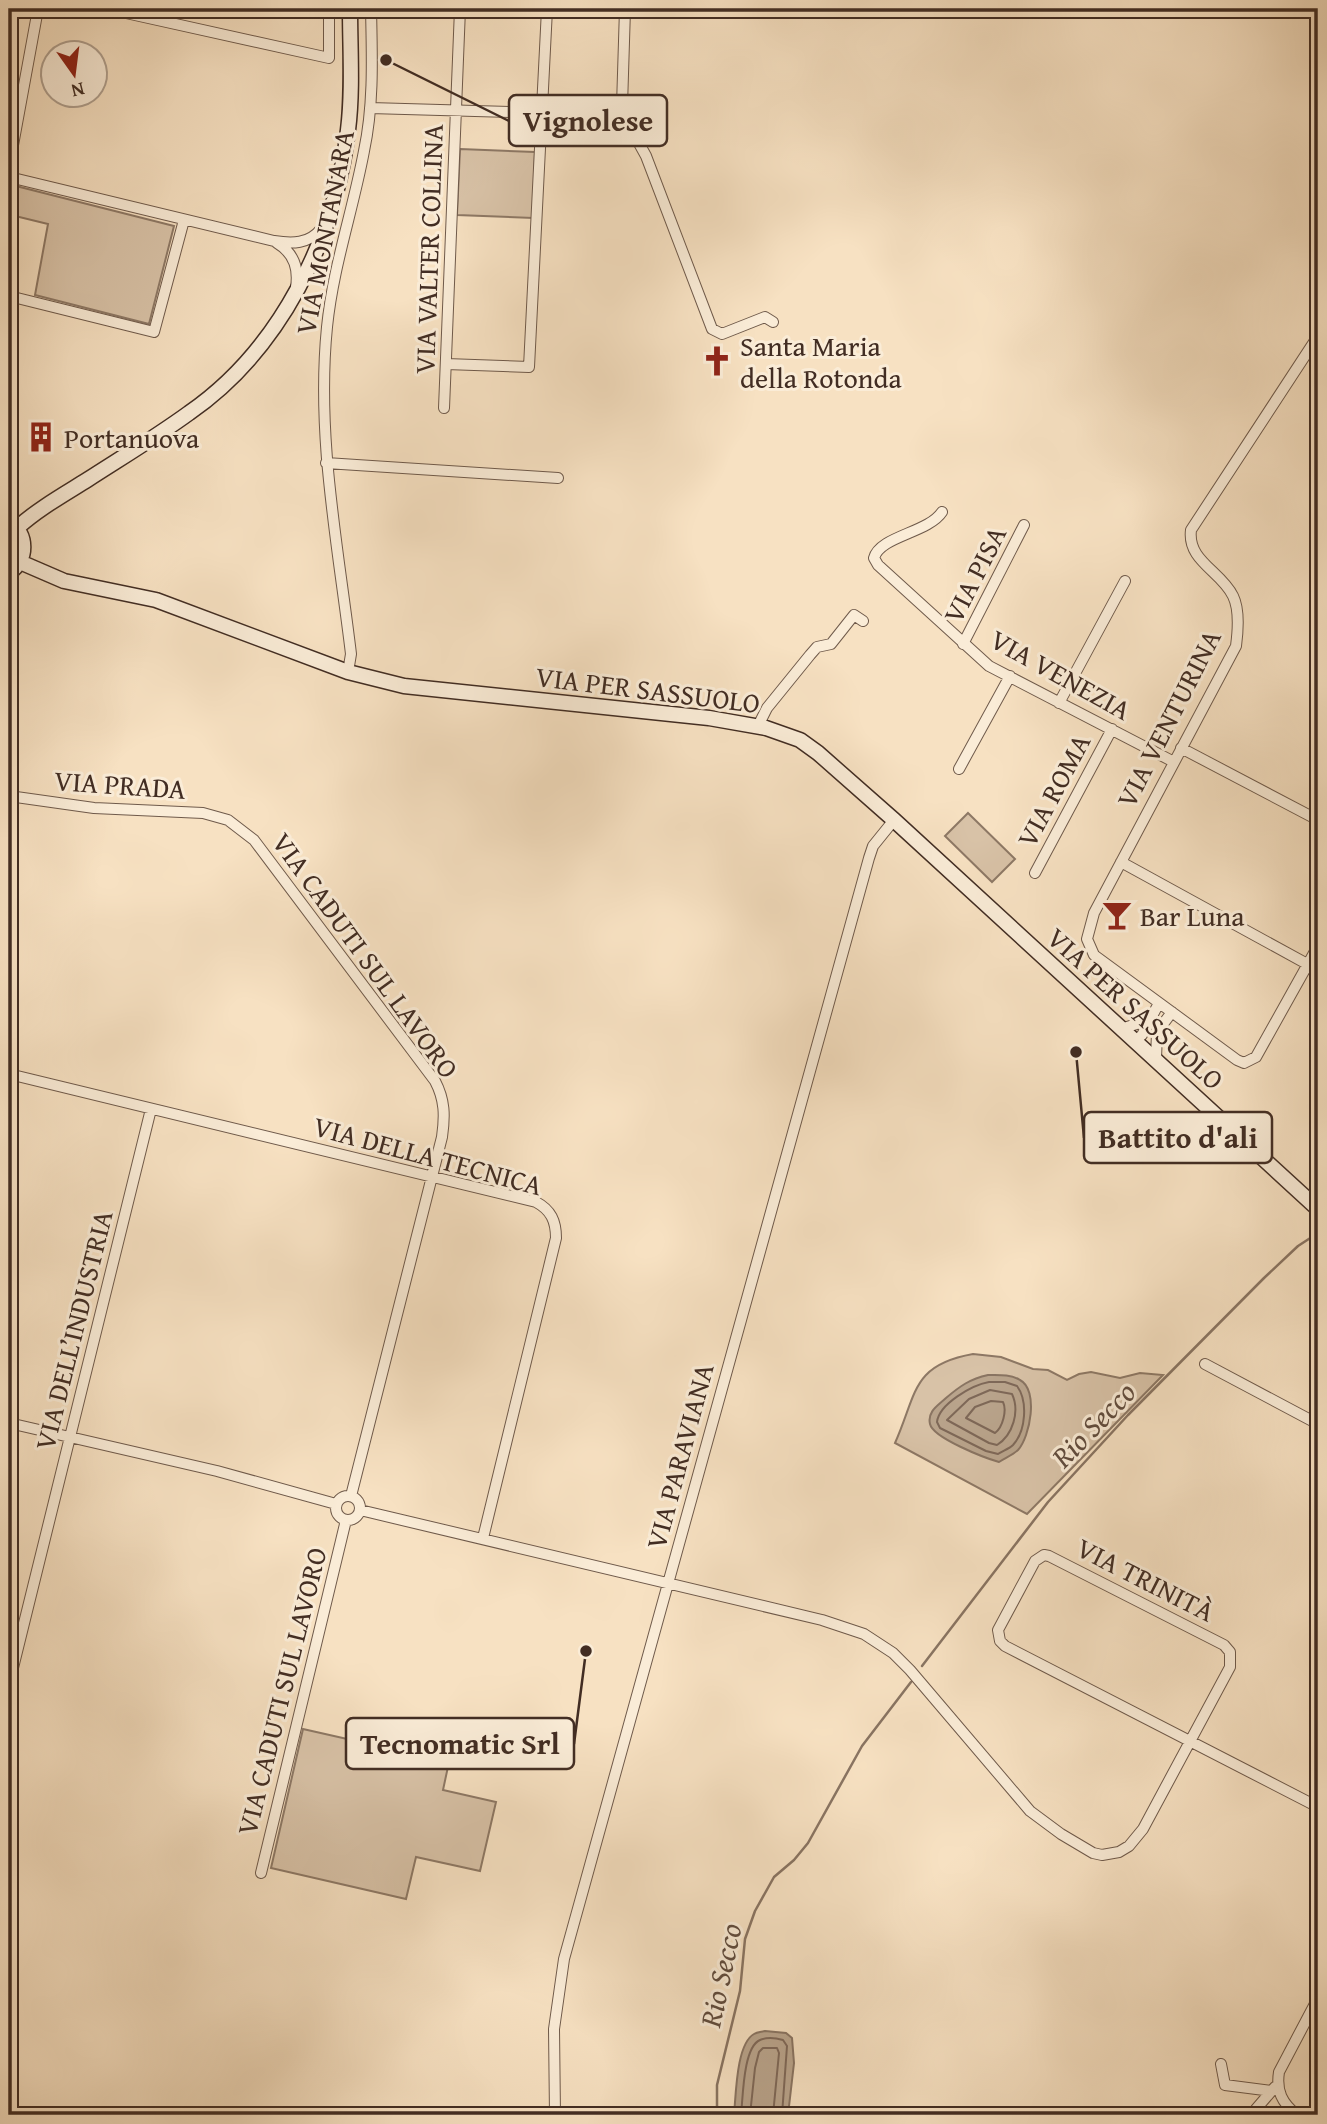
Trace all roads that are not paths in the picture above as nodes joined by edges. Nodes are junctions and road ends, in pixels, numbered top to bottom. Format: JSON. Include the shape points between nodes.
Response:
{"nodes":[{"id":1,"x":38,"y":9,"type":"edge"},
{"id":2,"x":329,"y":9,"type":"edge"},
{"id":3,"x":349,"y":9,"type":"edge"},
{"id":4,"x":371,"y":9,"type":"edge"},
{"id":5,"x":460,"y":9,"type":"edge"},
{"id":6,"x":547,"y":9,"type":"edge"},
{"id":7,"x":625,"y":9,"type":"edge"},
{"id":8,"x":115,"y":10,"type":"edge"},
{"id":9,"x":370,"y":108,"type":"junction"},
{"id":10,"x":456,"y":111,"type":"junction"},
{"id":11,"x":541,"y":113,"type":"junction"},
{"id":12,"x":618,"y":115,"type":"junction"},
{"id":13,"x":9,"y":167,"type":"edge"},
{"id":14,"x":9,"y":177,"type":"edge"},
{"id":15,"x":329,"y":218,"type":"junction"},
{"id":16,"x":184,"y":220,"type":"junction"},
{"id":17,"x":274,"y":242,"type":"junction"},
{"id":18,"x":9,"y":296,"type":"edge"},
{"id":19,"x":294,"y":297,"type":"junction"},
{"id":20,"x":773,"y":322,"type":"dead end"},
{"id":21,"x":1318,"y":336,"type":"edge"},
{"id":22,"x":446,"y":364,"type":"junction"},
{"id":23,"x":444,"y":408,"type":"dead end"},
{"id":24,"x":326,"y":463,"type":"junction"},
{"id":25,"x":558,"y":478,"type":"dead end"},
{"id":26,"x":942,"y":512,"type":"dead end"},
{"id":27,"x":13,"y":524,"type":"edge"},
{"id":28,"x":1024,"y":525,"type":"dead end"},
{"id":29,"x":20,"y":562,"type":"junction"},
{"id":30,"x":9,"y":573,"type":"edge"},
{"id":31,"x":1125,"y":582,"type":"dead end"},
{"id":32,"x":863,"y":621,"type":"dead end"},
{"id":33,"x":963,"y":644,"type":"junction"},
{"id":34,"x":348,"y":672,"type":"junction"},
{"id":35,"x":1010,"y":676,"type":"junction"},
{"id":36,"x":1059,"y":703,"type":"junction"},
{"id":37,"x":758,"y":726,"type":"junction"},
{"id":38,"x":1112,"y":729,"type":"junction"},
{"id":39,"x":1181,"y":748,"type":"junction"},
{"id":40,"x":1174,"y":762,"type":"junction"},
{"id":41,"x":959,"y":769,"type":"dead end"},
{"id":42,"x":9,"y":796,"type":"edge"},
{"id":43,"x":228,"y":820,"type":"joint"},
{"id":44,"x":894,"y":820,"type":"junction"},
{"id":45,"x":1318,"y":820,"type":"edge"},
{"id":46,"x":1121,"y":862,"type":"junction"},
{"id":47,"x":1035,"y":873,"type":"dead end"},
{"id":48,"x":1318,"y":946,"type":"edge"},
{"id":49,"x":1309,"y":965,"type":"junction"},
{"id":50,"x":1318,"y":975,"type":"edge"},
{"id":51,"x":1159,"y":1003,"type":"junction"},
{"id":52,"x":1172,"y":1012,"type":"junction"},
{"id":53,"x":1149,"y":1020,"type":"junction"},
{"id":54,"x":1124,"y":1028,"type":"junction"},
{"id":55,"x":1157,"y":1032,"type":"junction"},
{"id":56,"x":1139,"y":1043,"type":"junction"},
{"id":57,"x":1156,"y":1059,"type":"junction"},
{"id":58,"x":9,"y":1074,"type":"edge"},
{"id":59,"x":151,"y":1109,"type":"junction"},
{"id":60,"x":430,"y":1177,"type":"junction"},
{"id":61,"x":1318,"y":1209,"type":"edge"},
{"id":62,"x":1205,"y":1364,"type":"dead end"},
{"id":63,"x":9,"y":1423,"type":"edge"},
{"id":64,"x":1318,"y":1424,"type":"edge"},
{"id":65,"x":70,"y":1438,"type":"junction"},
{"id":66,"x":351,"y":1496,"type":"junction"},
{"id":67,"x":336,"y":1504,"type":"junction"},
{"id":68,"x":360,"y":1510,"type":"junction"},
{"id":69,"x":346,"y":1520,"type":"junction"},
{"id":70,"x":483,"y":1538,"type":"junction"},
{"id":71,"x":668,"y":1583,"type":"junction"},
{"id":72,"x":9,"y":1684,"type":"edge"},
{"id":73,"x":1190,"y":1740,"type":"junction"},
{"id":74,"x":1318,"y":1807,"type":"edge"},
{"id":75,"x":261,"y":1873,"type":"dead end"},
{"id":76,"x":1318,"y":1998,"type":"edge"},
{"id":77,"x":1221,"y":2064,"type":"dead end"},
{"id":78,"x":1275,"y":2087,"type":"junction"},
{"id":79,"x":555,"y":2115,"type":"edge"},
{"id":80,"x":1254,"y":2115,"type":"edge"},
{"id":81,"x":1297,"y":2115,"type":"edge"}],
"edges":[{"from":1,"to":13,"type":"street"},
{"from":2,"to":8,"type":"street","via":[[329,58]]},
{"from":3,"to":15,"type":"main road","via":[[349,128]]},
{"from":4,"to":9,"type":"street","name":"VIA MONTANARA"},
{"from":5,"to":10,"type":"street","name":"VIA VALTER COLLINA"},
{"from":6,"to":11,"type":"street"},
{"from":7,"to":12,"type":"street"},
{"from":9,"to":10,"type":"street"},
{"from":9,"to":24,"type":"street","name":"VIA MONTANARA","via":[[327,328]]},
{"from":10,"to":11,"type":"street"},
{"from":10,"to":22,"type":"street","name":"VIA VALTER COLLINA"},
{"from":11,"to":12,"type":"street"},
{"from":11,"to":22,"type":"street","via":[[529,367]]},
{"from":12,"to":20,"type":"street","via":[[646,156],[712,329],[722,334],[765,317]]},
{"from":14,"to":16,"type":"street"},
{"from":15,"to":17,"type":"street","via":[[311,239]]},
{"from":15,"to":19,"type":"main road"},
{"from":16,"to":17,"type":"street"},
{"from":16,"to":18,"type":"street","via":[[155,332]]},
{"from":17,"to":19,"type":"street","via":[[294,259]]},
{"from":19,"to":27,"type":"main road","via":[[250,357],[192,411]]},
{"from":21,"to":39,"type":"street","name":"VIA VENTURINA","via":[[1191,530],[1194,555],[1218,575],[1234,598],[1238,628],[1236,646]]},
{"from":22,"to":23,"type":"street","name":"VIA VALTER COLLINA"},
{"from":24,"to":25,"type":"street"},
{"from":24,"to":34,"type":"street","name":"VIA MONTANARA","via":[[350,651]]},
{"from":26,"to":33,"type":"street","name":"VIA VENEZIA","via":[[934,521],[880,548],[874,558]]},
{"from":27,"to":29,"type":"main road","via":[[24,548]]},
{"from":28,"to":33,"type":"street","name":"VIA PISA"},
{"from":29,"to":30,"type":"main road"},
{"from":29,"to":34,"type":"main road","name":"VIA PER SASSUOLO","via":[[64,581],[156,600]]},
{"from":31,"to":36,"type":"street"},
{"from":32,"to":37,"type":"street","via":[[854,615],[831,644],[817,647],[767,708]]},
{"from":33,"to":35,"type":"street","name":"VIA VENEZIA","via":[[989,666]]},
{"from":34,"to":37,"type":"main road","name":"VIA PER SASSUOLO","via":[[404,687]]},
{"from":35,"to":36,"type":"street","name":"VIA VENEZIA"},
{"from":35,"to":41,"type":"street"},
{"from":36,"to":38,"type":"street","name":"VIA VENEZIA"},
{"from":37,"to":44,"type":"main road","name":"VIA PER SASSUOLO","via":[[800,740]]},
{"from":38,"to":40,"type":"street","name":"VIA VENEZIA"},
{"from":38,"to":47,"type":"street","name":"VIA ROMA"},
{"from":39,"to":40,"type":"street","name":"VIA VENTURINA"},
{"from":39,"to":45,"type":"street"},
{"from":40,"to":46,"type":"street","name":"VIA VENTURINA"},
{"from":42,"to":43,"type":"street","name":"VIA PRADA","via":[[94,808],[203,813]]},
{"from":43,"to":60,"type":"street","name":"VIA CADUTI SUL LAVORO","via":[[254,841],[435,1081],[444,1104],[444,1124]]},
{"from":44,"to":54,"type":"main road","name":"VIA PER SASSUOLO"},
{"from":44,"to":71,"type":"street","name":"VIA PARAVIANA","via":[[869,858]]},
{"from":46,"to":49,"type":"street"},
{"from":46,"to":51,"type":"street","name":"VIA VENTURINA","via":[[1090,922],[1089,947]]},
{"from":48,"to":49,"type":"street"},
{"from":49,"to":50,"type":"street"},
{"from":49,"to":52,"type":"street","name":"VIA VENTURINA","via":[[1256,1057],[1248,1063],[1237,1060]]},
{"from":51,"to":52,"type":"street","name":"VIA VENTURINA"},
{"from":51,"to":53,"type":"street"},
{"from":52,"to":55,"type":"street"},
{"from":53,"to":54,"type":"street"},
{"from":53,"to":56,"type":"street"},
{"from":54,"to":56,"type":"main road","name":"VIA PER SASSUOLO"},
{"from":55,"to":56,"type":"street"},
{"from":55,"to":57,"type":"street"},
{"from":56,"to":57,"type":"main road","name":"VIA PER SASSUOLO"},
{"from":57,"to":61,"type":"main road","name":"VIA PER SASSUOLO"},
{"from":58,"to":59,"type":"street","name":"VIA DELLA TECNICA"},
{"from":59,"to":60,"type":"street","name":"VIA DELLA TECNICA"},
{"from":59,"to":65,"type":"street","name":"VIA DELL’INDUSTRIA"},
{"from":60,"to":66,"type":"street","name":"VIA CADUTI SUL LAVORO"},
{"from":60,"to":70,"type":"street","name":"VIA DELLA TECNICA","via":[[536,1202],[550,1213],[556,1230]]},
{"from":62,"to":64,"type":"street"},
{"from":63,"to":65,"type":"street"},
{"from":65,"to":67,"type":"street"},
{"from":65,"to":72,"type":"street","name":"VIA DELL’INDUSTRIA"},
{"from":66,"to":67,"type":"street"},
{"from":66,"to":68,"type":"street"},
{"from":67,"to":69,"type":"street","via":[[337,1514]]},
{"from":68,"to":69,"type":"street"},
{"from":68,"to":70,"type":"street"},
{"from":69,"to":75,"type":"street","name":"VIA CADUTI SUL LAVORO"},
{"from":70,"to":71,"type":"street"},
{"from":71,"to":73,"type":"street","name":"VIA TRINITÀ","via":[[835,1624],[879,1642],[910,1670],[1030,1811],[1094,1853],[1119,1852],[1129,1846],[1143,1829]]},
{"from":71,"to":79,"type":"street","name":"VIA PARAVIANA","via":[[564,1959],[554,2021]]},
{"from":73,"to":73,"type":"street","name":"VIA TRINITÀ","via":[[1230,1667],[1230,1651],[1056,1558],[1038,1558],[998,1630],[1000,1641]]},
{"from":73,"to":74,"type":"street","name":"VIA TRINITÀ"},
{"from":76,"to":78,"type":"street"},
{"from":77,"to":78,"type":"street","via":[[1225,2085]]},
{"from":78,"to":80,"type":"street"},
{"from":78,"to":81,"type":"street"}]}
